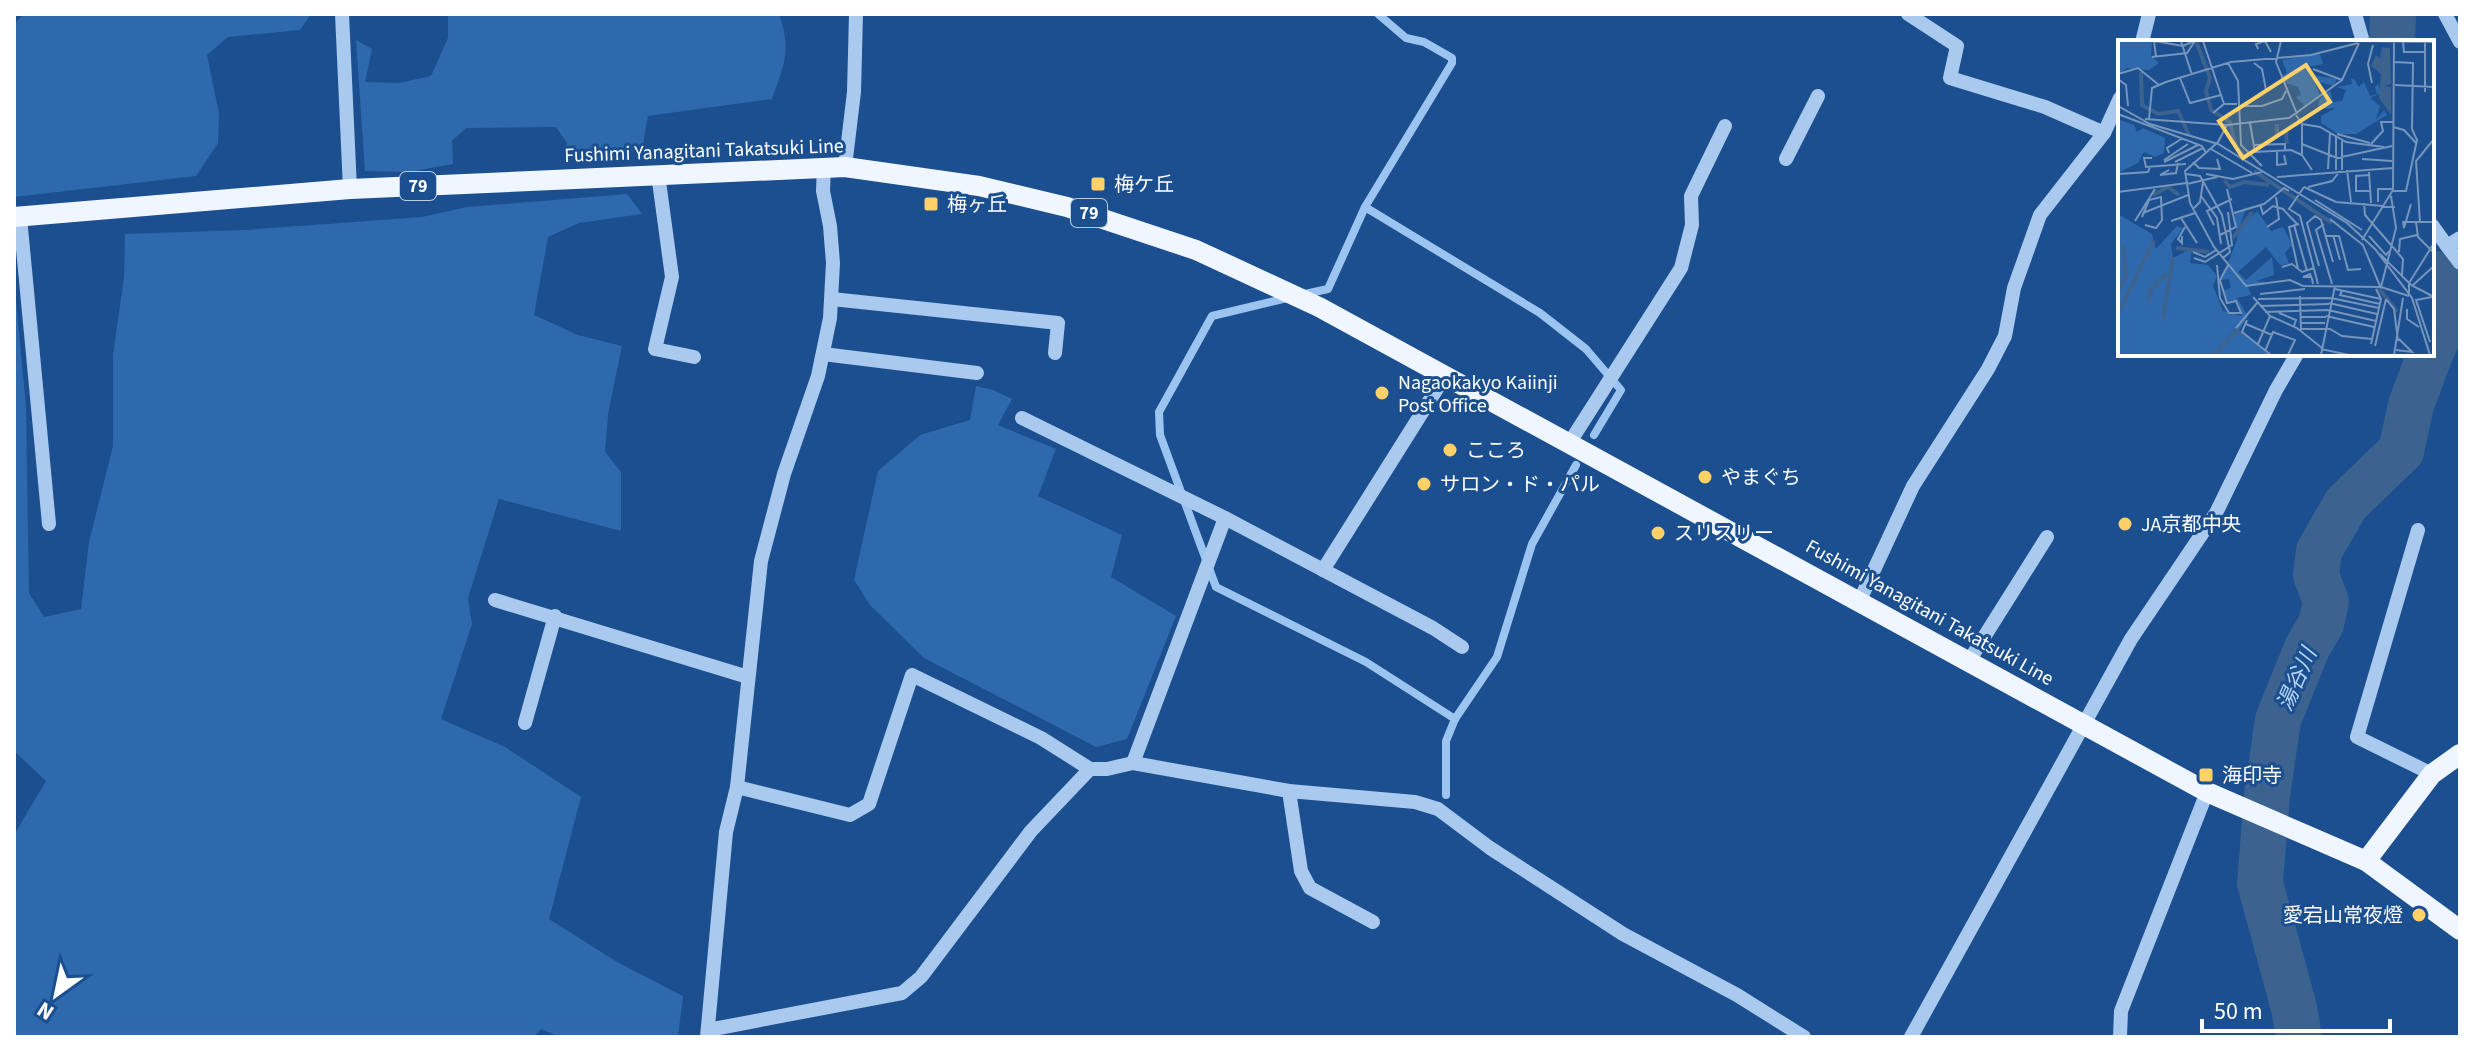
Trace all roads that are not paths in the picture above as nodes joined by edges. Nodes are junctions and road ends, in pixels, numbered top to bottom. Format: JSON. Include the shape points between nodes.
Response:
{"nodes":[{"id":1,"x":342,"y":14,"type":"edge"},
{"id":2,"x":856,"y":14,"type":"edge"},
{"id":3,"x":1908,"y":14,"type":"edge"},
{"id":4,"x":2149,"y":14,"type":"edge"},
{"id":5,"x":2355,"y":14,"type":"edge"},
{"id":6,"x":2445,"y":14,"type":"edge"},
{"id":7,"x":2142,"y":40,"type":"edge"},
{"id":8,"x":2362,"y":40,"type":"edge"},
{"id":9,"x":2460,"y":42,"type":"edge"},
{"id":10,"x":1818,"y":96,"type":"dead end"},
{"id":11,"x":2118,"y":102,"type":"edge"},
{"id":12,"x":1725,"y":126,"type":"dead end"},
{"id":13,"x":2104,"y":133,"type":"junction"},
{"id":14,"x":1786,"y":159,"type":"dead end"},
{"id":15,"x":824,"y":166,"type":"junction"},
{"id":16,"x":845,"y":167,"type":"junction"},
{"id":17,"x":658,"y":174,"type":"junction"},
{"id":18,"x":350,"y":189,"type":"junction"},
{"id":19,"x":17,"y":217,"type":"edge"},
{"id":20,"x":2434,"y":227,"type":"edge"},
{"id":21,"x":2453,"y":242,"type":"edge"},
{"id":22,"x":2460,"y":263,"type":"edge"},
{"id":23,"x":832,"y":299,"type":"junction"},
{"id":24,"x":1055,"y":353,"type":"dead end"},
{"id":25,"x":823,"y":354,"type":"junction"},
{"id":26,"x":2296,"y":356,"type":"edge"},
{"id":27,"x":694,"y":357,"type":"dead end"},
{"id":28,"x":977,"y":373,"type":"dead end"},
{"id":29,"x":1445,"y":376,"type":"junction"},
{"id":30,"x":1022,"y":418,"type":"dead end"},
{"id":31,"x":1570,"y":442,"type":"junction"},
{"id":32,"x":1225,"y":518,"type":"junction"},
{"id":33,"x":49,"y":524,"type":"dead end"},
{"id":34,"x":2418,"y":530,"type":"dead end"},
{"id":35,"x":2047,"y":537,"type":"dead end"},
{"id":36,"x":1323,"y":570,"type":"junction"},
{"id":37,"x":495,"y":600,"type":"dead end"},
{"id":38,"x":1860,"y":600,"type":"junction"},
{"id":39,"x":555,"y":616,"type":"junction"},
{"id":40,"x":1462,"y":647,"type":"dead end"},
{"id":41,"x":1969,"y":661,"type":"junction"},
{"id":42,"x":748,"y":677,"type":"junction"},
{"id":43,"x":525,"y":723,"type":"dead end"},
{"id":44,"x":2083,"y":725,"type":"junction"},
{"id":45,"x":2460,"y":754,"type":"edge"},
{"id":46,"x":1133,"y":763,"type":"junction"},
{"id":47,"x":1090,"y":769,"type":"junction"},
{"id":48,"x":2432,"y":774,"type":"junction"},
{"id":49,"x":737,"y":787,"type":"junction"},
{"id":50,"x":1289,"y":791,"type":"junction"},
{"id":51,"x":2207,"y":792,"type":"junction"},
{"id":52,"x":2366,"y":861,"type":"junction"},
{"id":53,"x":1373,"y":922,"type":"dead end"},
{"id":54,"x":2460,"y":930,"type":"edge"},
{"id":55,"x":708,"y":1033,"type":"edge"},
{"id":56,"x":1804,"y":1037,"type":"edge"},
{"id":57,"x":1911,"y":1037,"type":"edge"},
{"id":58,"x":2120,"y":1037,"type":"edge"}],
"edges":[{"from":1,"to":18,"type":"street"},
{"from":2,"to":16,"type":"street"},
{"from":3,"to":13,"type":"street","via":[[1957,46],[1950,78],[2045,107]]},
{"from":4,"to":7,"type":"street"},
{"from":5,"to":8,"type":"street"},
{"from":6,"to":9,"type":"street"},
{"from":10,"to":14,"type":"street"},
{"from":11,"to":13,"type":"street"},
{"from":12,"to":31,"type":"street","via":[[1691,196],[1690,240],[1681,268]]},
{"from":13,"to":38,"type":"street","via":[[2040,215],[2014,288],[2005,336],[1913,486]]},
{"from":15,"to":16,"type":"main road","name":"Fushimi Yanagitani Takatsuki Line","number":"79"},
{"from":15,"to":17,"type":"main road","name":"Fushimi Yanagitani Takatsuki Line","number":"79"},
{"from":15,"to":23,"type":"street"},
{"from":16,"to":29,"type":"main road","name":"Fushimi Yanagitani Takatsuki Line","number":"79","via":[[994,189],[1154,234],[1279,286]]},
{"from":17,"to":18,"type":"main road","name":"Fushimi Yanagitani Takatsuki Line","number":"79"},
{"from":17,"to":27,"type":"street","via":[[672,277],[655,349]]},
{"from":18,"to":19,"type":"main road","name":"Fushimi Yanagitani Takatsuki Line","number":"79"},
{"from":19,"to":33,"type":"street"},
{"from":20,"to":21,"type":"street"},
{"from":21,"to":22,"type":"street"},
{"from":23,"to":24,"type":"street","via":[[1058,323]]},
{"from":23,"to":25,"type":"street"},
{"from":25,"to":28,"type":"street"},
{"from":25,"to":42,"type":"street","via":[[764,548]]},
{"from":26,"to":44,"type":"street","via":[[2216,513],[2131,639]]},
{"from":29,"to":31,"type":"main road","name":"Fushimi Yanagitani Takatsuki Line","number":"79"},
{"from":29,"to":36,"type":"street"},
{"from":30,"to":32,"type":"street"},
{"from":31,"to":38,"type":"main road","name":"Fushimi Yanagitani Takatsuki Line","number":"79"},
{"from":32,"to":36,"type":"street"},
{"from":32,"to":46,"type":"street"},
{"from":34,"to":48,"type":"street","via":[[2357,737]]},
{"from":35,"to":41,"type":"street"},
{"from":36,"to":40,"type":"street"},
{"from":37,"to":39,"type":"street"},
{"from":38,"to":41,"type":"main road","name":"Fushimi Yanagitani Takatsuki Line","number":"79"},
{"from":39,"to":42,"type":"street"},
{"from":39,"to":43,"type":"street"},
{"from":41,"to":44,"type":"main road","name":"Fushimi Yanagitani Takatsuki Line","number":"79"},
{"from":42,"to":49,"type":"street"},
{"from":44,"to":51,"type":"main road","name":"Fushimi Yanagitani Takatsuki Line","number":"79"},
{"from":44,"to":57,"type":"street"},
{"from":45,"to":48,"type":"main road"},
{"from":46,"to":47,"type":"street"},
{"from":46,"to":50,"type":"street"},
{"from":47,"to":49,"type":"street","via":[[1041,738],[912,675],[869,804],[850,815]]},
{"from":47,"to":55,"type":"street","via":[[1031,831],[921,977],[902,993]]},
{"from":48,"to":52,"type":"main road"},
{"from":49,"to":55,"type":"street","via":[[728,819]]},
{"from":50,"to":53,"type":"street","via":[[1301,871],[1310,888]]},
{"from":50,"to":56,"type":"street","via":[[1415,802],[1438,809],[1623,934]]},
{"from":51,"to":52,"type":"main road","name":"Fushimi Yanagitani Takatsuki Line","number":"79"},
{"from":51,"to":58,"type":"street","via":[[2121,1011]]},
{"from":52,"to":54,"type":"main road","name":"Fushimi Yanagitani Takatsuki Line","number":"79"}]}
